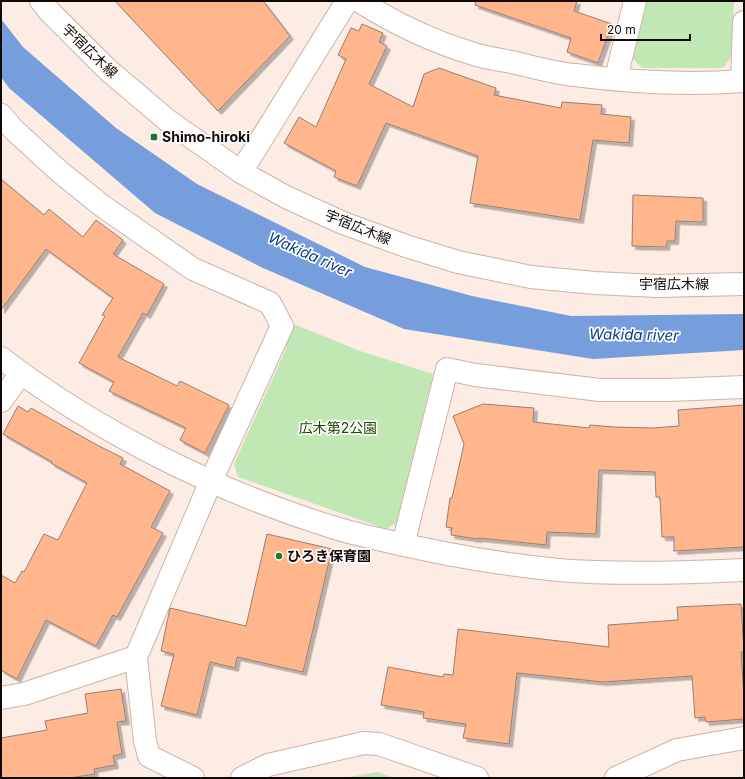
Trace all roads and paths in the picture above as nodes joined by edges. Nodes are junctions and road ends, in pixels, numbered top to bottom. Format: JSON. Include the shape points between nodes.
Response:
{"nodes":[{"id":1,"x":41,"y":1,"type":"edge"},
{"id":2,"x":347,"y":1,"type":"edge"},
{"id":3,"x":359,"y":1,"type":"edge"},
{"id":4,"x":635,"y":1,"type":"edge"},
{"id":5,"x":744,"y":22,"type":"edge"},
{"id":6,"x":616,"y":78,"type":"junction"},
{"id":7,"x":743,"y":81,"type":"edge"},
{"id":8,"x":1,"y":115,"type":"edge"},
{"id":9,"x":241,"y":172,"type":"junction"},
{"id":10,"x":744,"y":284,"type":"edge"},
{"id":11,"x":1,"y":358,"type":"edge"},
{"id":12,"x":21,"y":373,"type":"junction"},
{"id":13,"x":744,"y":386,"type":"edge"},
{"id":14,"x":1,"y":401,"type":"edge"},
{"id":15,"x":211,"y":481,"type":"junction"},
{"id":16,"x":404,"y":545,"type":"junction"},
{"id":17,"x":744,"y":570,"type":"edge"},
{"id":18,"x":136,"y":657,"type":"junction"},
{"id":19,"x":1,"y":698,"type":"edge"},
{"id":20,"x":744,"y":738,"type":"edge"},
{"id":21,"x":192,"y":778,"type":"edge"},
{"id":22,"x":242,"y":778,"type":"edge"},
{"id":23,"x":477,"y":778,"type":"edge"},
{"id":24,"x":616,"y":778,"type":"edge"}],
"edges":[{"from":1,"to":9,"type":"street","name":"宇宿広木線","via":[[114,75],[167,120]]},
{"from":2,"to":9,"type":"street"},
{"from":3,"to":6,"type":"street","via":[[384,17],[424,36],[474,54],[574,75]]},
{"from":4,"to":6,"type":"street"},
{"from":5,"to":7,"type":"street"},
{"from":6,"to":7,"type":"street","via":[[641,81]]},
{"from":8,"to":15,"type":"street","via":[[60,172],[145,236],[193,269],[270,303],[282,326]]},
{"from":9,"to":10,"type":"street","name":"宇宿広木線","via":[[343,223],[458,262],[531,277],[595,283],[657,286]]},
{"from":11,"to":12,"type":"street"},
{"from":12,"to":14,"type":"street"},
{"from":12,"to":15,"type":"street","via":[[90,418],[143,448]]},
{"from":13,"to":16,"type":"street","via":[[600,390],[475,375],[447,369]]},
{"from":15,"to":16,"type":"street","via":[[272,507],[333,528]]},
{"from":15,"to":18,"type":"street"},
{"from":16,"to":17,"type":"street","via":[[481,560],[558,570],[629,573]]},
{"from":18,"to":19,"type":"street","via":[[24,694]]},
{"from":18,"to":21,"type":"street","via":[[145,741],[149,756]]},
{"from":20,"to":24,"type":"street","via":[[676,750]]},
{"from":22,"to":23,"type":"street","via":[[268,765],[364,744],[379,744]]}]}
